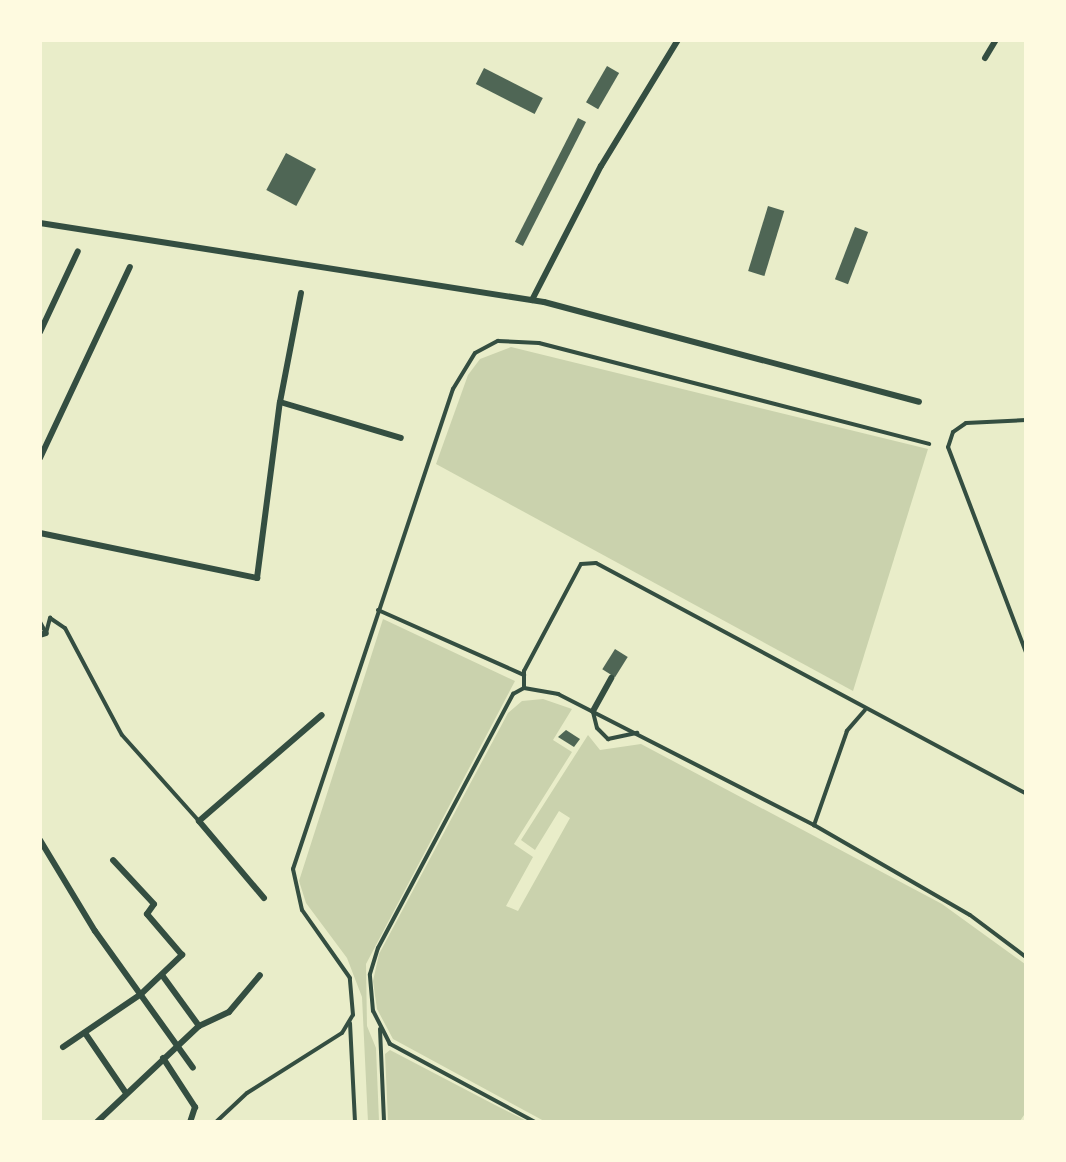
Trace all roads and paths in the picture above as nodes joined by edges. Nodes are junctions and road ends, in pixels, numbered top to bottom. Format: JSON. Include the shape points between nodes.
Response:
{"nodes":[{"id":1,"x":678,"y":40,"type":"edge"},
{"id":2,"x":996,"y":40,"type":"edge"},
{"id":3,"x":985,"y":58,"type":"dead end"},
{"id":4,"x":40,"y":223,"type":"edge"},
{"id":5,"x":78,"y":251,"type":"dead end"},
{"id":6,"x":130,"y":267,"type":"dead end"},
{"id":7,"x":301,"y":293,"type":"dead end"},
{"id":8,"x":532,"y":300,"type":"junction"},
{"id":9,"x":40,"y":332,"type":"edge"},
{"id":10,"x":280,"y":402,"type":"junction"},
{"id":11,"x":919,"y":402,"type":"dead end"},
{"id":12,"x":1026,"y":420,"type":"edge"},
{"id":13,"x":401,"y":438,"type":"dead end"},
{"id":14,"x":929,"y":444,"type":"dead end"},
{"id":15,"x":40,"y":458,"type":"edge"},
{"id":16,"x":40,"y":533,"type":"edge"},
{"id":17,"x":378,"y":610,"type":"junction"},
{"id":18,"x":40,"y":622,"type":"edge"},
{"id":19,"x":43,"y":634,"type":"edge"},
{"id":20,"x":1026,"y":652,"type":"edge"},
{"id":21,"x":524,"y":675,"type":"junction"},
{"id":22,"x":611,"y":678,"type":"dead end"},
{"id":23,"x":524,"y":688,"type":"junction"},
{"id":24,"x":593,"y":711,"type":"junction"},
{"id":25,"x":869,"y":711,"type":"junction"},
{"id":26,"x":322,"y":715,"type":"dead end"},
{"id":27,"x":637,"y":733,"type":"junction"},
{"id":28,"x":1026,"y":794,"type":"edge"},
{"id":29,"x":200,"y":821,"type":"junction"},
{"id":30,"x":814,"y":825,"type":"junction"},
{"id":31,"x":40,"y":840,"type":"edge"},
{"id":32,"x":113,"y":860,"type":"dead end"},
{"id":33,"x":264,"y":898,"type":"dead end"},
{"id":34,"x":1026,"y":957,"type":"edge"},
{"id":35,"x":162,"y":975,"type":"junction"},
{"id":36,"x":260,"y":975,"type":"dead end"},
{"id":37,"x":141,"y":994,"type":"junction"},
{"id":38,"x":350,"y":1023,"type":"junction"},
{"id":39,"x":199,"y":1026,"type":"junction"},
{"id":40,"x":380,"y":1029,"type":"junction"},
{"id":41,"x":85,"y":1033,"type":"junction"},
{"id":42,"x":63,"y":1047,"type":"dead end"},
{"id":43,"x":176,"y":1047,"type":"junction"},
{"id":44,"x":163,"y":1058,"type":"junction"},
{"id":45,"x":193,"y":1068,"type":"dead end"},
{"id":46,"x":126,"y":1093,"type":"junction"},
{"id":47,"x":97,"y":1122,"type":"edge"},
{"id":48,"x":190,"y":1122,"type":"edge"},
{"id":49,"x":216,"y":1122,"type":"edge"},
{"id":50,"x":355,"y":1122,"type":"edge"},
{"id":51,"x":384,"y":1122,"type":"edge"},
{"id":52,"x":535,"y":1122,"type":"edge"}],
"edges":[{"from":1,"to":8,"type":"street","via":[[601,166]]},
{"from":2,"to":3,"type":"street"},
{"from":4,"to":8,"type":"street"},
{"from":5,"to":9,"type":"street"},
{"from":6,"to":15,"type":"street"},
{"from":7,"to":10,"type":"street"},
{"from":8,"to":11,"type":"street"},
{"from":10,"to":13,"type":"street"},
{"from":10,"to":16,"type":"street","via":[[257,578]]},
{"from":12,"to":20,"type":"lane","via":[[966,423],[953,432],[948,447]]},
{"from":14,"to":17,"type":"lane","via":[[539,343],[498,341],[475,353],[459,374]]},
{"from":17,"to":21,"type":"lane"},
{"from":17,"to":38,"type":"lane","via":[[293,869],[302,910],[350,978]]},
{"from":18,"to":19,"type":"lane"},
{"from":19,"to":29,"type":"lane","via":[[50,618],[64,628],[122,735]]},
{"from":21,"to":23,"type":"lane"},
{"from":21,"to":25,"type":"lane","via":[[574,571],[592,562]]},
{"from":22,"to":24,"type":"street"},
{"from":23,"to":24,"type":"lane","via":[[542,688]]},
{"from":23,"to":40,"type":"lane","via":[[513,694],[378,948],[370,987]]},
{"from":24,"to":27,"type":"lane"},
{"from":24,"to":27,"type":"lane","via":[[597,728],[608,739]]},
{"from":25,"to":28,"type":"lane"},
{"from":25,"to":30,"type":"lane","via":[[857,714],[847,731]]},
{"from":26,"to":29,"type":"street"},
{"from":27,"to":30,"type":"lane"},
{"from":29,"to":33,"type":"street"},
{"from":30,"to":34,"type":"lane","via":[[970,915]]},
{"from":31,"to":37,"type":"street","via":[[95,931]]},
{"from":32,"to":35,"type":"street","via":[[154,904],[147,914],[182,955]]},
{"from":35,"to":37,"type":"street"},
{"from":35,"to":39,"type":"street"},
{"from":36,"to":39,"type":"street","via":[[230,1011]]},
{"from":37,"to":41,"type":"street"},
{"from":37,"to":43,"type":"street"},
{"from":38,"to":49,"type":"lane","via":[[247,1093]]},
{"from":38,"to":50,"type":"lane"},
{"from":39,"to":43,"type":"street"},
{"from":40,"to":51,"type":"lane"},
{"from":40,"to":52,"type":"lane","via":[[405,1054]]},
{"from":41,"to":42,"type":"street"},
{"from":41,"to":46,"type":"street"},
{"from":43,"to":44,"type":"street"},
{"from":43,"to":45,"type":"street"},
{"from":44,"to":46,"type":"street"},
{"from":44,"to":48,"type":"street","via":[[195,1107]]},
{"from":46,"to":47,"type":"street"}]}
